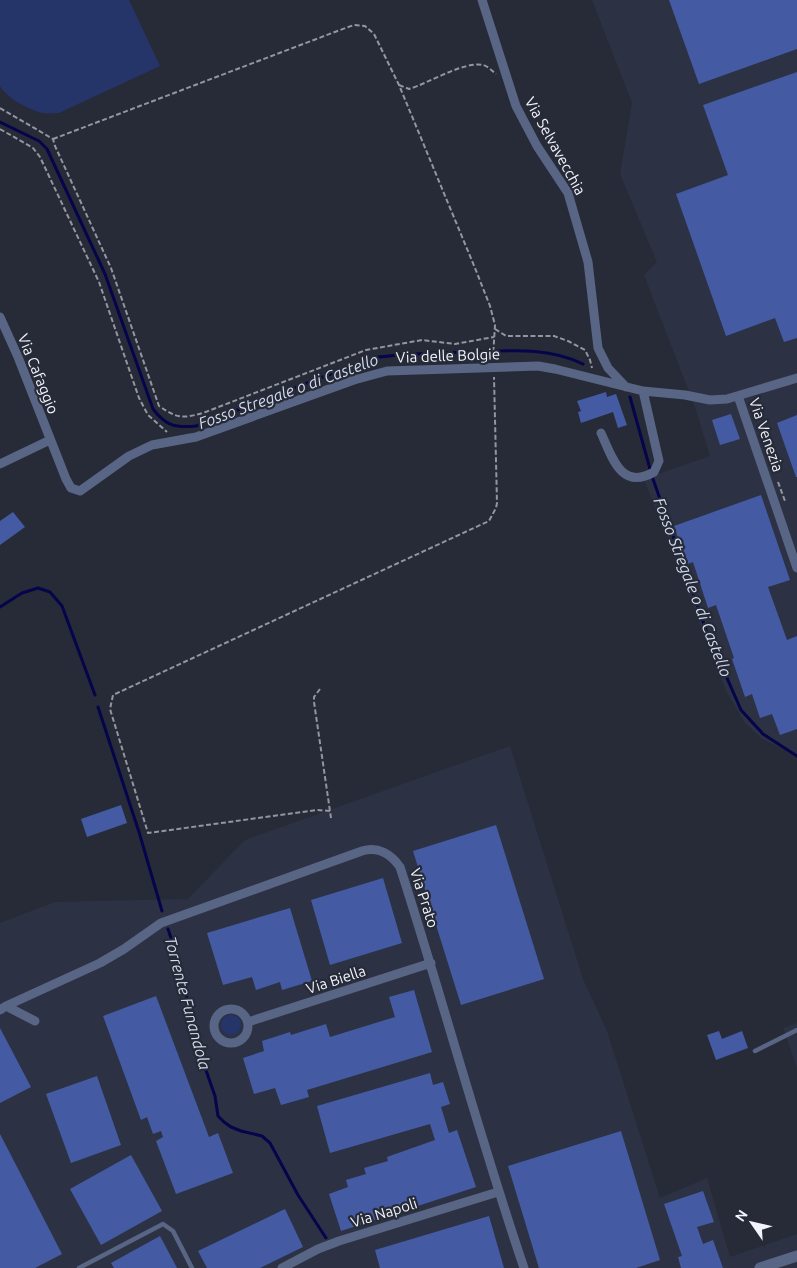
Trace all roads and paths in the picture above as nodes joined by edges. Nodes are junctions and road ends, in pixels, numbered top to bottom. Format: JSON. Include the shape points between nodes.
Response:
{"nodes":[{"id":1,"x":482,"y":0,"type":"edge"},
{"id":2,"x":507,"y":79,"type":"junction"},
{"id":3,"x":399,"y":84,"type":"junction"},
{"id":4,"x":0,"y":108,"type":"edge"},
{"id":5,"x":0,"y":130,"type":"edge"},
{"id":6,"x":54,"y":140,"type":"junction"},
{"id":7,"x":0,"y":318,"type":"edge"},
{"id":8,"x":495,"y":329,"type":"junction"},
{"id":9,"x":494,"y":337,"type":"junction"},
{"id":10,"x":590,"y":360,"type":"dead end"},
{"id":11,"x":494,"y":365,"type":"junction"},
{"id":12,"x":797,"y":378,"type":"edge"},
{"id":13,"x":626,"y":387,"type":"junction"},
{"id":14,"x":643,"y":391,"type":"junction"},
{"id":15,"x":738,"y":396,"type":"junction"},
{"id":16,"x":601,"y":433,"type":"dead end"},
{"id":17,"x":185,"y":438,"type":"junction"},
{"id":18,"x":50,"y":440,"type":"junction"},
{"id":19,"x":0,"y":464,"type":"edge"},
{"id":20,"x":797,"y":568,"type":"edge"},
{"id":21,"x":320,"y":689,"type":"dead end"},
{"id":22,"x":330,"y":811,"type":"junction"},
{"id":23,"x":331,"y":818,"type":"dead end"},
{"id":24,"x":431,"y":964,"type":"junction"},
{"id":25,"x":3,"y":1008,"type":"edge"},
{"id":26,"x":35,"y":1021,"type":"dead end"},
{"id":27,"x":248,"y":1022,"type":"dead end"},
{"id":28,"x":797,"y":1030,"type":"edge"},
{"id":29,"x":755,"y":1051,"type":"dead end"},
{"id":30,"x":498,"y":1192,"type":"junction"},
{"id":31,"x":797,"y":1256,"type":"edge"},
{"id":32,"x":79,"y":1268,"type":"edge"},
{"id":33,"x":192,"y":1268,"type":"edge"},
{"id":34,"x":282,"y":1268,"type":"edge"},
{"id":35,"x":524,"y":1268,"type":"edge"},
{"id":36,"x":760,"y":1268,"type":"edge"}],
"edges":[{"from":1,"to":2,"type":"street","name":"Via Selvavecchia"},
{"from":2,"to":3,"type":"path","via":[[485,65],[475,65],[458,68],[409,89]]},
{"from":2,"to":13,"type":"street","name":"Via Selvavecchia","via":[[516,106],[537,146],[568,193],[588,262],[598,348],[608,368]]},
{"from":3,"to":6,"type":"path","via":[[374,34],[365,26],[354,25]]},
{"from":3,"to":8,"type":"path","via":[[476,268]]},
{"from":4,"to":6,"type":"path"},
{"from":5,"to":17,"type":"path","via":[[33,148],[40,157],[99,282],[127,366],[148,415],[166,432]]},
{"from":6,"to":9,"type":"path","via":[[111,268],[159,406],[174,416],[185,418],[203,413],[366,350],[422,340],[456,344]]},
{"from":7,"to":18,"type":"street","name":"Via Cafaggio"},
{"from":8,"to":9,"type":"path"},
{"from":8,"to":10,"type":"path","via":[[506,336],[554,336],[568,340],[585,350]]},
{"from":9,"to":11,"type":"path"},
{"from":11,"to":13,"type":"street","name":"Via delle Bolgie","via":[[538,366]]},
{"from":11,"to":17,"type":"street","name":"Via delle Bolgie","via":[[387,372],[354,380],[196,437]]},
{"from":11,"to":22,"type":"path","via":[[497,503],[489,520],[113,694],[110,709],[148,833],[317,810]]},
{"from":12,"to":15,"type":"street","name":"Via delle Bolgie"},
{"from":13,"to":14,"type":"street","name":"Via delle Bolgie"},
{"from":14,"to":15,"type":"street","name":"Via delle Bolgie","via":[[710,400]]},
{"from":14,"to":16,"type":"street","via":[[659,461],[654,472],[633,477],[625,474],[616,466]]},
{"from":15,"to":20,"type":"street","name":"Via Venezia"},
{"from":17,"to":18,"type":"street","name":"Via delle Bolgie","via":[[152,445],[129,456],[80,490],[71,488]]},
{"from":18,"to":19,"type":"street"},
{"from":21,"to":22,"type":"path","via":[[314,702]]},
{"from":22,"to":23,"type":"path"},
{"from":24,"to":25,"type":"street","name":"Via Prato","via":[[400,867],[383,852],[367,849],[161,923],[100,963]]},
{"from":24,"to":27,"type":"street","name":"Via Biella"},
{"from":24,"to":30,"type":"street","name":"Via Prato"},
{"from":25,"to":26,"type":"street","name":"Via Prato"},
{"from":28,"to":29,"type":"lane"},
{"from":30,"to":34,"type":"street","name":"Via Napoli","via":[[339,1241]]},
{"from":30,"to":35,"type":"street","name":"Via Prato"},
{"from":31,"to":36,"type":"street"},
{"from":32,"to":33,"type":"lane","via":[[163,1224],[173,1231]]}]}
